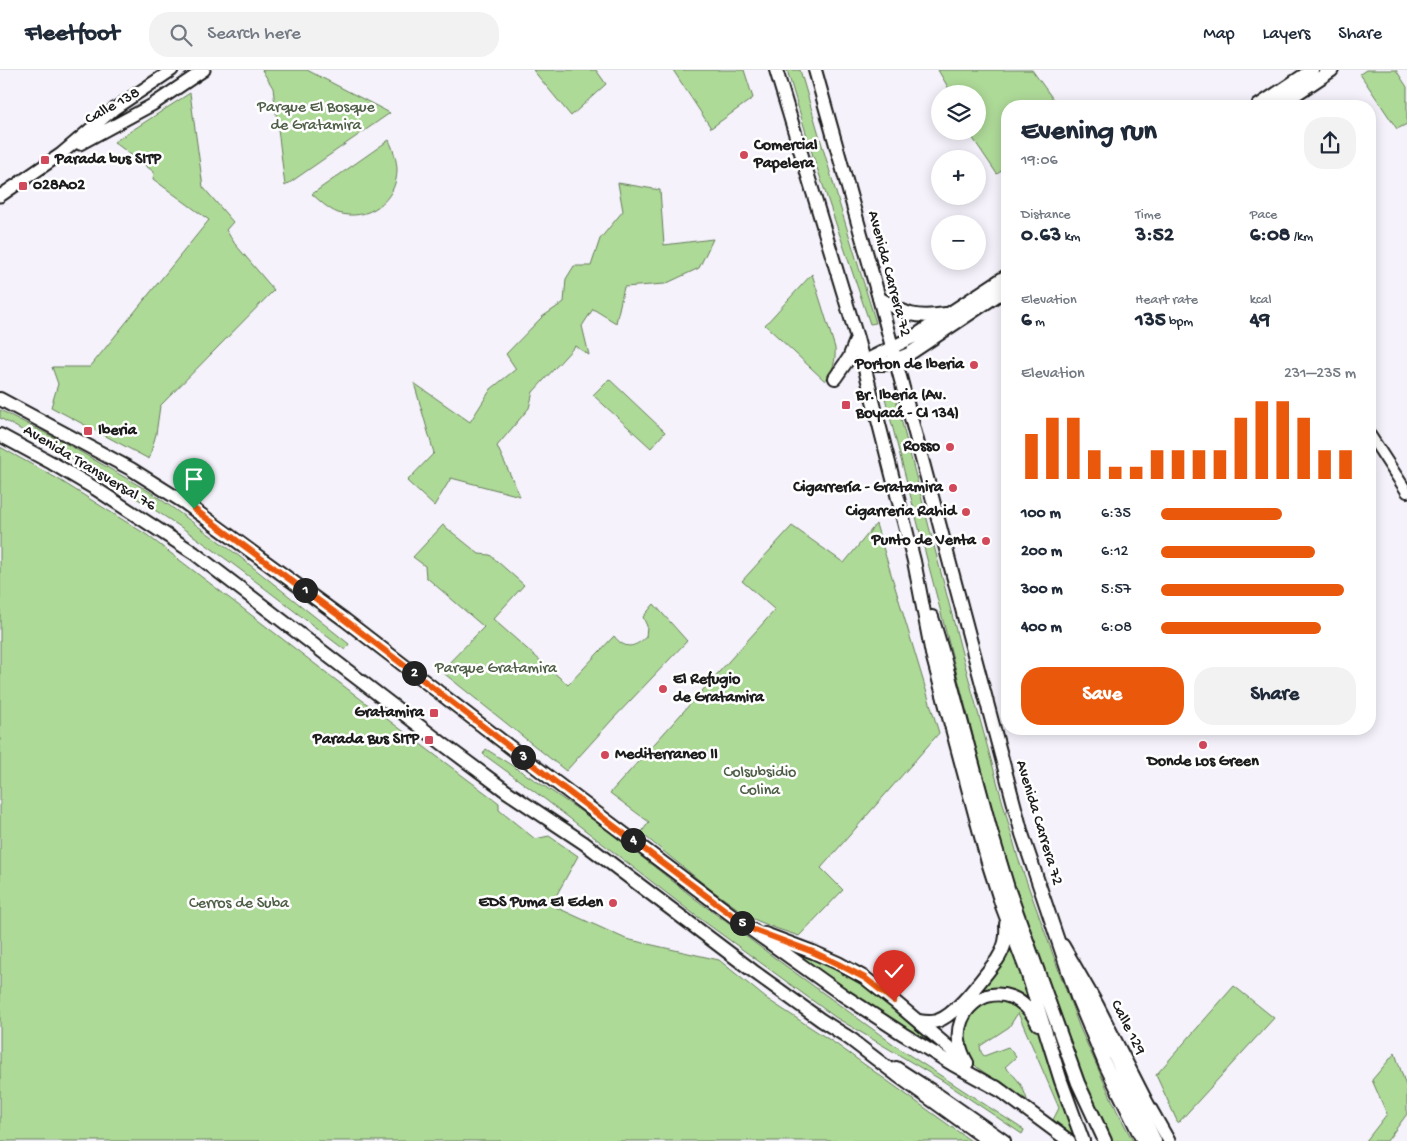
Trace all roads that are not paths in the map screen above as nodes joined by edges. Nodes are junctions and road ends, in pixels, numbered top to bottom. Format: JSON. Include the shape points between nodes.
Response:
{"nodes":[{"id":1,"x":172,"y":70,"type":"edge"},
{"id":2,"x":204,"y":70,"type":"edge"},
{"id":3,"x":776,"y":70,"type":"edge"},
{"id":4,"x":815,"y":70,"type":"edge"},
{"id":5,"x":1312,"y":70,"type":"edge"},
{"id":6,"x":1332,"y":70,"type":"edge"},
{"id":7,"x":1267,"y":100,"type":"edge"},
{"id":8,"x":1287,"y":100,"type":"edge"},
{"id":9,"x":61,"y":154,"type":"junction"},
{"id":10,"x":0,"y":196,"type":"edge"},
{"id":11,"x":1001,"y":280,"type":"edge"},
{"id":12,"x":1001,"y":293,"type":"edge"},
{"id":13,"x":879,"y":298,"type":"junction"},
{"id":14,"x":951,"y":313,"type":"junction"},
{"id":15,"x":857,"y":338,"type":"junction"},
{"id":16,"x":894,"y":354,"type":"junction"},
{"id":17,"x":863,"y":362,"type":"junction"},
{"id":18,"x":836,"y":378,"type":"dead end"},
{"id":19,"x":0,"y":399,"type":"edge"},
{"id":20,"x":0,"y":435,"type":"edge"},
{"id":21,"x":1376,"y":444,"type":"edge"},
{"id":22,"x":1407,"y":492,"type":"edge"},
{"id":23,"x":914,"y":561,"type":"junction"},
{"id":24,"x":1002,"y":906,"type":"junction"},
{"id":25,"x":749,"y":928,"type":"junction"},
{"id":26,"x":1055,"y":931,"type":"junction"},
{"id":27,"x":918,"y":1021,"type":"junction"},
{"id":28,"x":846,"y":1036,"type":"junction"},
{"id":29,"x":1050,"y":1046,"type":"junction"},
{"id":30,"x":967,"y":1063,"type":"junction"},
{"id":31,"x":1004,"y":1093,"type":"junction"},
{"id":32,"x":989,"y":1141,"type":"edge"},
{"id":33,"x":1004,"y":1141,"type":"edge"},
{"id":34,"x":1069,"y":1141,"type":"edge"},
{"id":35,"x":1083,"y":1141,"type":"edge"},
{"id":36,"x":1104,"y":1141,"type":"edge"},
{"id":37,"x":1143,"y":1141,"type":"edge"},
{"id":38,"x":1155,"y":1141,"type":"edge"},
{"id":39,"x":1169,"y":1141,"type":"edge"}],
"edges":[{"from":1,"to":9,"type":"main road","name":"Calle 138","via":[[147,86],[143,97]]},
{"from":2,"to":9,"type":"main road","name":"Calle 138","via":[[152,105]]},
{"from":3,"to":15,"type":"main road"},
{"from":4,"to":13,"type":"main road","name":"Avenida Carrera 72"},
{"from":5,"to":7,"type":"main road"},
{"from":6,"to":8,"type":"main road"},
{"from":9,"to":10,"type":"main road","name":"Calle 138"},
{"from":11,"to":14,"type":"main road"},
{"from":12,"to":16,"type":"main road","via":[[909,354]]},
{"from":13,"to":14,"type":"main road","via":[[918,316]]},
{"from":13,"to":16,"type":"main road","name":"Avenida Carrera 72"},
{"from":14,"to":16,"type":"main road"},
{"from":15,"to":17,"type":"main road"},
{"from":15,"to":18,"type":"main road"},
{"from":16,"to":17,"type":"main road","via":[[879,364]]},
{"from":16,"to":26,"type":"main road","name":"Avenida Carrera 72","via":[[1022,834]]},
{"from":17,"to":23,"type":"main road"},
{"from":19,"to":25,"type":"main road","name":"Avenida Transversal 76","via":[[131,469],[185,503],[345,620]]},
{"from":20,"to":28,"type":"main road","name":"Avenida Transversal 76","via":[[96,489],[194,553],[506,791],[584,844],[753,971]]},
{"from":21,"to":22,"type":"street"},
{"from":23,"to":24,"type":"main road","via":[[932,654]]},
{"from":23,"to":36,"type":"main road","via":[[1008,888],[1078,1083]]},
{"from":24,"to":27,"type":"main road","via":[[1006,938],[997,960],[948,1016],[931,1022]]},
{"from":24,"to":29,"type":"main road"},
{"from":25,"to":27,"type":"main road","name":"Avenida Transversal 76","via":[[855,972]]},
{"from":25,"to":31,"type":"main road","name":"Avenida Transversal 76","via":[[903,1034]]},
{"from":26,"to":37,"type":"main road","name":"Avenida Carrera 72","via":[[1090,1029]]},
{"from":26,"to":38,"type":"main road"},
{"from":26,"to":39,"type":"main road","name":"Calle 129"},
{"from":27,"to":30,"type":"main road","name":"Avenida Transversal 76"},
{"from":28,"to":32,"type":"main road"},
{"from":28,"to":33,"type":"main road","name":"Avenida Transversal 76"},
{"from":29,"to":30,"type":"main road","via":[[1028,1008],[1011,997],[986,996],[971,1005],[958,1031]]},
{"from":29,"to":35,"type":"main road"},
{"from":30,"to":31,"type":"main road","name":"Avenida Transversal 76"},
{"from":31,"to":34,"type":"main road"}]}
